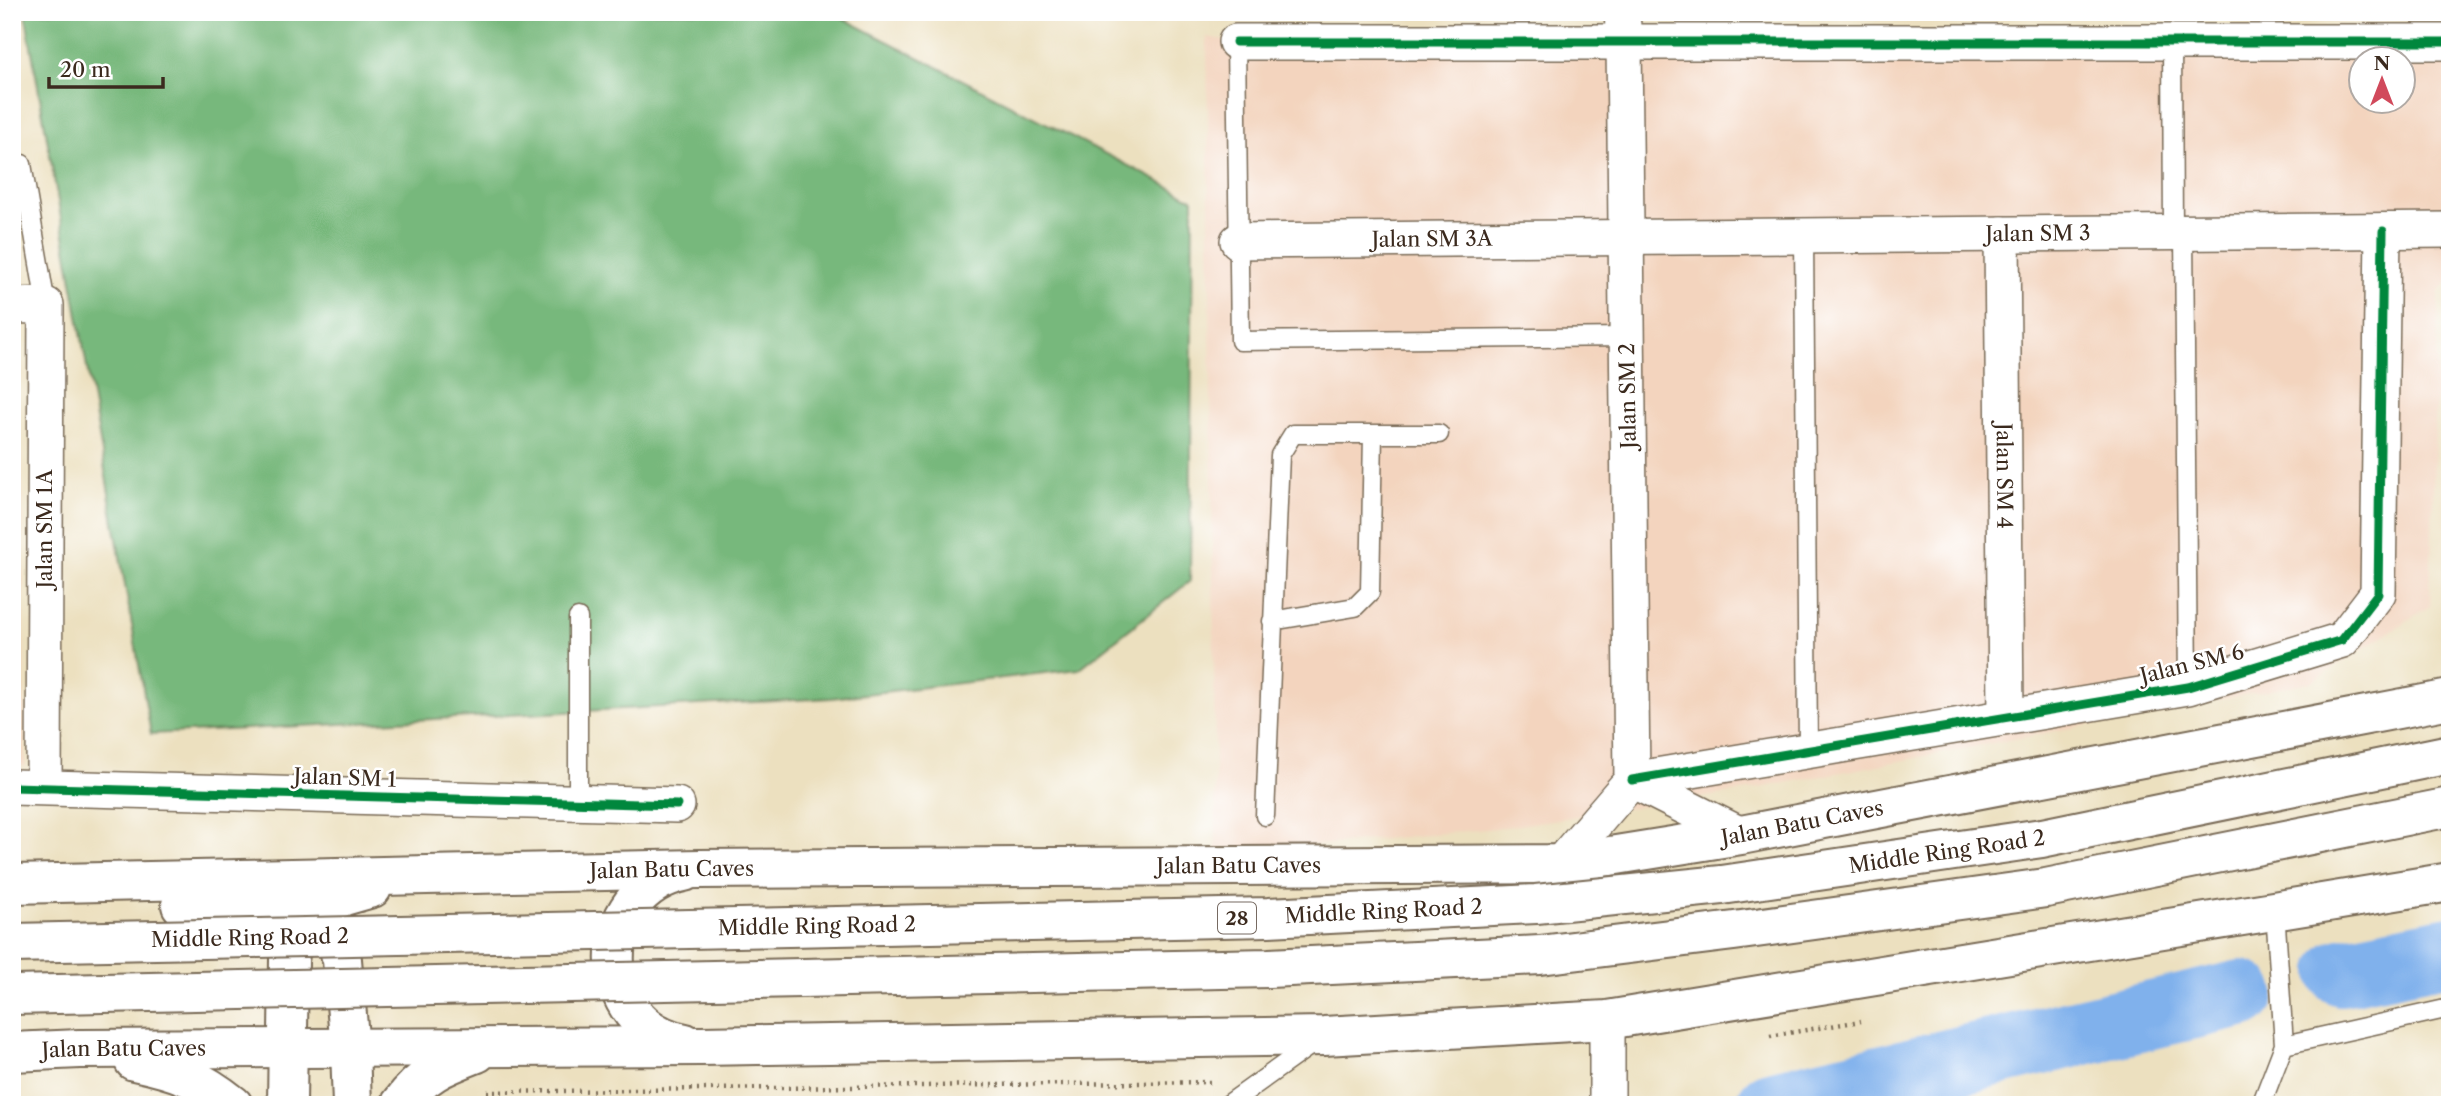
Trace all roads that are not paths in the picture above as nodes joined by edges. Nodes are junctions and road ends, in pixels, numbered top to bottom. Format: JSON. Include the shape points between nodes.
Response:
{"nodes":[{"id":1,"x":1623,"y":27,"type":"edge"},
{"id":2,"x":2172,"y":40,"type":"junction"},
{"id":3,"x":1236,"y":42,"type":"joint"},
{"id":4,"x":2450,"y":42,"type":"edge"},
{"id":5,"x":12,"y":164,"type":"edge"},
{"id":6,"x":2450,"y":230,"type":"edge"},
{"id":7,"x":2383,"y":231,"type":"junction"},
{"id":8,"x":2179,"y":232,"type":"junction"},
{"id":9,"x":2002,"y":234,"type":"junction"},
{"id":10,"x":1804,"y":236,"type":"junction"},
{"id":11,"x":1626,"y":238,"type":"junction"},
{"id":12,"x":1238,"y":241,"type":"junction"},
{"id":13,"x":29,"y":305,"type":"edge"},
{"id":14,"x":1627,"y":337,"type":"junction"},
{"id":15,"x":1373,"y":434,"type":"junction"},
{"id":16,"x":1439,"y":434,"type":"dead end"},
{"id":17,"x":578,"y":618,"type":"dead end"},
{"id":18,"x":1272,"y":621,"type":"junction"},
{"id":19,"x":2188,"y":687,"type":"junction"},
{"id":20,"x":2450,"y":699,"type":"edge"},
{"id":21,"x":2006,"y":717,"type":"junction"},
{"id":22,"x":1808,"y":749,"type":"junction"},
{"id":23,"x":2450,"y":754,"type":"edge"},
{"id":24,"x":1632,"y":779,"type":"junction"},
{"id":25,"x":28,"y":787,"type":"edge"},
{"id":26,"x":578,"y":803,"type":"junction"},
{"id":27,"x":677,"y":805,"type":"dead end"},
{"id":28,"x":2450,"y":807,"type":"edge"},
{"id":29,"x":1265,"y":816,"type":"dead end"},
{"id":30,"x":1741,"y":835,"type":"junction"},
{"id":31,"x":1560,"y":864,"type":"junction"},
{"id":32,"x":699,"y":869,"type":"junction"},
{"id":33,"x":478,"y":872,"type":"junction"},
{"id":34,"x":2450,"y":882,"type":"edge"},
{"id":35,"x":12,"y":884,"type":"edge"},
{"id":36,"x":88,"y":884,"type":"junction"},
{"id":37,"x":311,"y":909,"type":"junction"},
{"id":38,"x":2275,"y":910,"type":"junction"},
{"id":39,"x":12,"y":943,"type":"edge"},
{"id":40,"x":12,"y":995,"type":"edge"},
{"id":41,"x":2450,"y":1008,"type":"edge"},
{"id":42,"x":1607,"y":1020,"type":"junction"},
{"id":43,"x":1324,"y":1036,"type":"junction"},
{"id":44,"x":2284,"y":1045,"type":"junction"},
{"id":45,"x":701,"y":1046,"type":"junction"},
{"id":46,"x":492,"y":1047,"type":"junction"},
{"id":47,"x":286,"y":1048,"type":"junction"},
{"id":48,"x":350,"y":1048,"type":"junction"},
{"id":49,"x":80,"y":1049,"type":"junction"},
{"id":50,"x":12,"y":1052,"type":"edge"},
{"id":51,"x":233,"y":1105,"type":"edge"},
{"id":52,"x":287,"y":1105,"type":"edge"},
{"id":53,"x":352,"y":1105,"type":"edge"},
{"id":54,"x":400,"y":1105,"type":"edge"},
{"id":55,"x":1227,"y":1105,"type":"edge"},
{"id":56,"x":1607,"y":1105,"type":"edge"},
{"id":57,"x":2260,"y":1105,"type":"edge"}],
"edges":[{"from":1,"to":2,"type":"street"},
{"from":1,"to":3,"type":"street"},
{"from":1,"to":11,"type":"street","name":"Jalan SM 2"},
{"from":2,"to":4,"type":"street"},
{"from":2,"to":8,"type":"lane"},
{"from":3,"to":12,"type":"lane"},
{"from":5,"to":13,"type":"lane","via":[[22,164]]},
{"from":6,"to":7,"type":"street","name":"Jalan SM 3"},
{"from":7,"to":8,"type":"street","name":"Jalan SM 3"},
{"from":7,"to":19,"type":"street","name":"Jalan SM 6","via":[[2378,593],[2342,640]]},
{"from":8,"to":9,"type":"street","name":"Jalan SM 3"},
{"from":8,"to":19,"type":"lane"},
{"from":9,"to":10,"type":"street","name":"Jalan SM 3"},
{"from":9,"to":21,"type":"street","name":"Jalan SM 4"},
{"from":10,"to":11,"type":"street","name":"Jalan SM 3"},
{"from":10,"to":22,"type":"lane"},
{"from":11,"to":12,"type":"street","name":"Jalan SM 3A"},
{"from":11,"to":14,"type":"street","name":"Jalan SM 2"},
{"from":12,"to":14,"type":"lane","via":[[1240,341]]},
{"from":13,"to":25,"type":"street","name":"Jalan SM 1A"},
{"from":14,"to":24,"type":"street","name":"Jalan SM 2"},
{"from":15,"to":16,"type":"lane"},
{"from":15,"to":18,"type":"lane","via":[[1370,592],[1355,607]]},
{"from":15,"to":18,"type":"lane","via":[[1293,433],[1280,456]]},
{"from":17,"to":26,"type":"lane"},
{"from":18,"to":29,"type":"lane"},
{"from":19,"to":21,"type":"street","name":"Jalan SM 6"},
{"from":20,"to":30,"type":"main road","name":"Jalan Batu Caves"},
{"from":21,"to":22,"type":"street","name":"Jalan SM 6"},
{"from":22,"to":24,"type":"street","name":"Jalan SM 6"},
{"from":23,"to":39,"type":"main road","name":"Middle Ring Road 2","number":"28","bridge":true,"via":[[2042,838],[1722,885],[1536,904],[1268,917]]},
{"from":24,"to":30,"type":"street"},
{"from":24,"to":31,"type":"street"},
{"from":25,"to":26,"type":"street","name":"Jalan SM 1"},
{"from":26,"to":27,"type":"street","name":"Jalan SM 1"},
{"from":28,"to":40,"type":"main road","bridge":true,"via":[[2046,887],[1540,955],[1269,968]]},
{"from":30,"to":31,"type":"main road","name":"Jalan Batu Caves"},
{"from":31,"to":32,"type":"main road","name":"Jalan Batu Caves"},
{"from":32,"to":33,"type":"main road","name":"Jalan Batu Caves"},
{"from":32,"to":45,"type":"main road","via":[[668,875],[645,890],[620,923],[614,960],[617,981],[634,1013],[675,1041]]},
{"from":33,"to":36,"type":"main road","name":"Jalan Batu Caves"},
{"from":33,"to":37,"type":"main road","via":[[386,884]]},
{"from":34,"to":38,"type":"main road","name":"Jalan Batu Caves"},
{"from":35,"to":36,"type":"main road","name":"Jalan Batu Caves"},
{"from":36,"to":37,"type":"main road","via":[[146,904]]},
{"from":37,"to":47,"type":"main road","via":[[293,932]]},
{"from":37,"to":48,"type":"main road","via":[[333,930],[342,960]]},
{"from":38,"to":42,"type":"main road","name":"Jalan Batu Caves"},
{"from":38,"to":44,"type":"lane"},
{"from":41,"to":44,"type":"lane"},
{"from":42,"to":43,"type":"main road","name":"Jalan Batu Caves"},
{"from":42,"to":56,"type":"street"},
{"from":43,"to":45,"type":"main road","name":"Jalan Batu Caves"},
{"from":43,"to":55,"type":"lane"},
{"from":44,"to":57,"type":"lane"},
{"from":45,"to":46,"type":"main road","name":"Jalan Batu Caves"},
{"from":46,"to":48,"type":"main road","name":"Jalan Batu Caves"},
{"from":46,"to":54,"type":"main road","via":[[437,1068]]},
{"from":47,"to":48,"type":"main road","name":"Jalan Batu Caves"},
{"from":47,"to":49,"type":"main road","name":"Jalan Batu Caves"},
{"from":47,"to":52,"type":"main road"},
{"from":48,"to":53,"type":"main road"},
{"from":49,"to":50,"type":"main road","name":"Jalan Batu Caves"},
{"from":49,"to":51,"type":"main road","via":[[172,1070],[209,1085]]}]}
